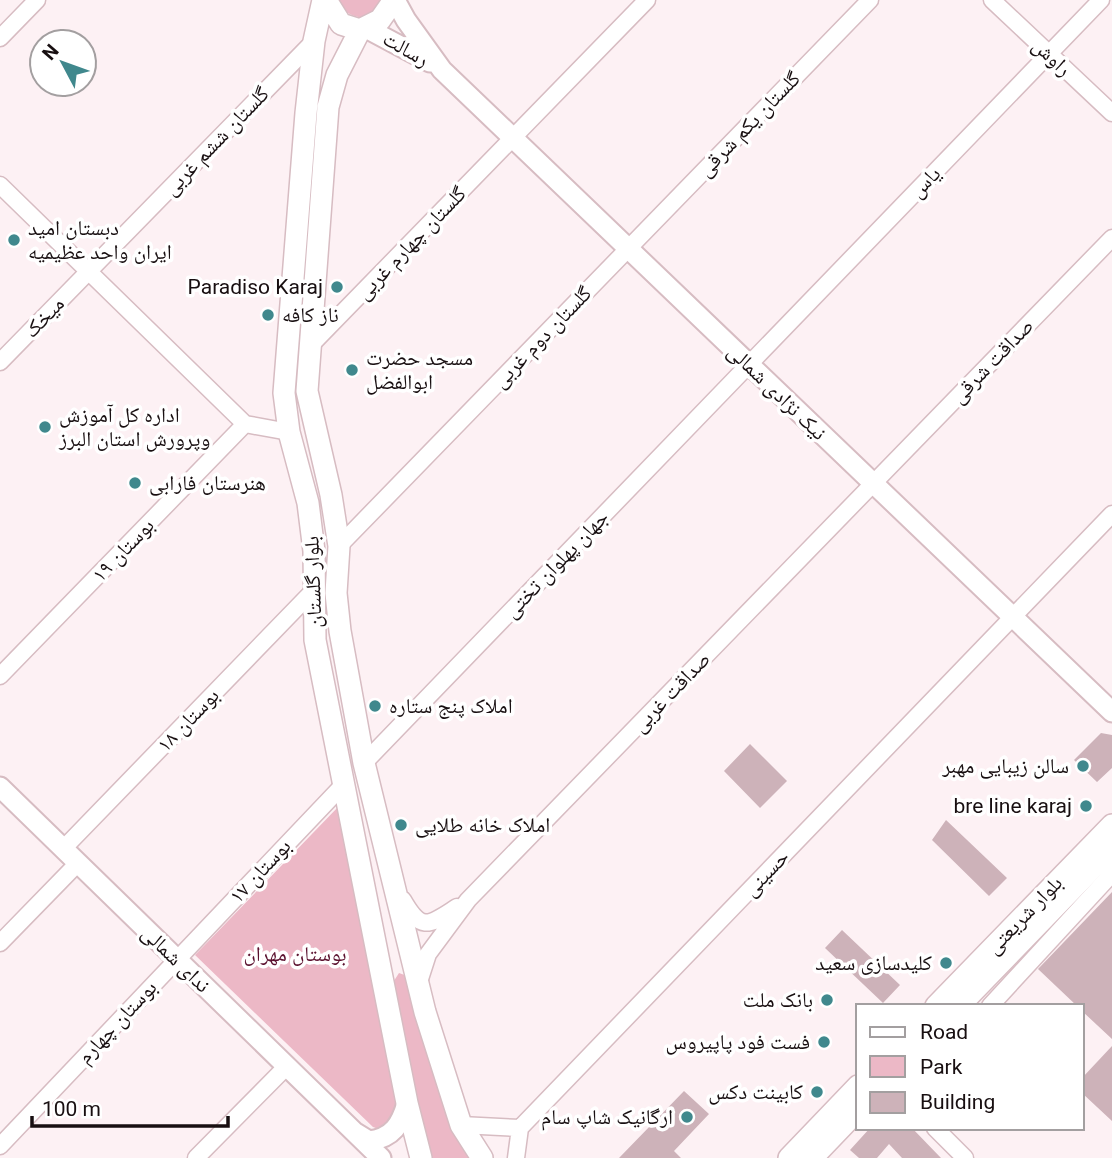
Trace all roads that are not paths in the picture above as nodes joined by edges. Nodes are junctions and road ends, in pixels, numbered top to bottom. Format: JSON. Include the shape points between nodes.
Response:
{"nodes":[{"id":1,"x":37,"y":0,"type":"edge"},
{"id":2,"x":324,"y":0,"type":"edge"},
{"id":3,"x":394,"y":0,"type":"edge"},
{"id":4,"x":646,"y":0,"type":"edge"},
{"id":5,"x":870,"y":0,"type":"edge"},
{"id":6,"x":992,"y":0,"type":"edge"},
{"id":7,"x":1101,"y":0,"type":"edge"},
{"id":8,"x":364,"y":29,"type":"junction"},
{"id":9,"x":0,"y":38,"type":"edge"},
{"id":10,"x":314,"y":41,"type":"junction"},
{"id":11,"x":1049,"y":54,"type":"junction"},
{"id":12,"x":442,"y":70,"type":"junction"},
{"id":13,"x":311,"y":72,"type":"junction"},
{"id":14,"x":337,"y":75,"type":"junction"},
{"id":15,"x":1112,"y":113,"type":"edge"},
{"id":16,"x":513,"y":138,"type":"junction"},
{"id":17,"x":0,"y":185,"type":"edge"},
{"id":18,"x":1112,"y":238,"type":"edge"},
{"id":19,"x":628,"y":249,"type":"junction"},
{"id":20,"x":89,"y":271,"type":"junction"},
{"id":21,"x":309,"y":347,"type":"junction"},
{"id":22,"x":0,"y":362,"type":"edge"},
{"id":23,"x":748,"y":365,"type":"junction"},
{"id":24,"x":245,"y":424,"type":"junction"},
{"id":25,"x":289,"y":432,"type":"junction"},
{"id":26,"x":873,"y":484,"type":"junction"},
{"id":27,"x":1112,"y":514,"type":"edge"},
{"id":28,"x":339,"y":546,"type":"junction"},
{"id":29,"x":312,"y":592,"type":"junction"},
{"id":30,"x":1012,"y":618,"type":"junction"},
{"id":31,"x":0,"y":676,"type":"edge"},
{"id":32,"x":1112,"y":712,"type":"edge"},
{"id":33,"x":363,"y":763,"type":"junction"},
{"id":34,"x":344,"y":783,"type":"junction"},
{"id":35,"x":0,"y":787,"type":"edge"},
{"id":36,"x":1112,"y":825,"type":"edge"},
{"id":37,"x":1112,"y":848,"type":"edge"},
{"id":38,"x":63,"y":849,"type":"junction"},
{"id":39,"x":78,"y":863,"type":"junction"},
{"id":40,"x":1112,"y":864,"type":"edge"},
{"id":41,"x":393,"y":883,"type":"junction"},
{"id":42,"x":468,"y":900,"type":"junction"},
{"id":43,"x":0,"y":943,"type":"edge"},
{"id":44,"x":177,"y":959,"type":"junction"},
{"id":45,"x":417,"y":981,"type":"junction"},
{"id":46,"x":385,"y":988,"type":"junction"},
{"id":47,"x":938,"y":1004,"type":"edge"},
{"id":48,"x":961,"y":1004,"type":"edge"},
{"id":49,"x":992,"y":1004,"type":"edge"},
{"id":50,"x":286,"y":1066,"type":"junction"},
{"id":51,"x":856,"y":1088,"type":"edge"},
{"id":52,"x":407,"y":1102,"type":"junction"},
{"id":53,"x":856,"y":1112,"type":"edge"},
{"id":54,"x":461,"y":1125,"type":"junction"},
{"id":55,"x":520,"y":1128,"type":"junction"},
{"id":56,"x":937,"y":1130,"type":"edge"},
{"id":57,"x":352,"y":1131,"type":"junction"},
{"id":58,"x":0,"y":1146,"type":"edge"},
{"id":59,"x":196,"y":1158,"type":"edge"},
{"id":60,"x":381,"y":1158,"type":"edge"},
{"id":61,"x":421,"y":1158,"type":"edge"},
{"id":62,"x":482,"y":1158,"type":"edge"},
{"id":63,"x":516,"y":1158,"type":"edge"},
{"id":64,"x":789,"y":1158,"type":"edge"},
{"id":65,"x":812,"y":1158,"type":"edge"},
{"id":66,"x":965,"y":1158,"type":"edge"}],
"edges":[{"from":1,"to":9,"type":"street"},
{"from":2,"to":8,"type":"main road","via":[[341,24]]},
{"from":2,"to":10,"type":"main road","name":"بلوار گلستان"},
{"from":3,"to":8,"type":"main road","name":"بلوار گلستان","via":[[385,15]]},
{"from":3,"to":12,"type":"street","name":"رسالت"},
{"from":4,"to":16,"type":"street","name":"گلستان چهارم غربی"},
{"from":5,"to":19,"type":"street","name":"گلستان یکم شرقی"},
{"from":6,"to":11,"type":"street","name":"راوش"},
{"from":7,"to":11,"type":"street","name":"یاس"},
{"from":8,"to":12,"type":"street","name":"رسالت","via":[[408,47]]},
{"from":8,"to":14,"type":"main road","name":"بلوار گلستان"},
{"from":10,"to":13,"type":"main road","name":"بلوار گلستان"},
{"from":10,"to":20,"type":"street","name":"گلستان ششم غربی"},
{"from":11,"to":15,"type":"street","name":"راوش"},
{"from":11,"to":23,"type":"street","name":"یاس"},
{"from":12,"to":16,"type":"street","name":"نیک نژادی شمالی"},
{"from":13,"to":14,"type":"main road","via":[[321,63]]},
{"from":13,"to":25,"type":"main road","name":"بلوار گلستان","via":[[286,355]]},
{"from":14,"to":21,"type":"main road","name":"بلوار گلستان","via":[[328,107]]},
{"from":16,"to":19,"type":"street","name":"نیک نژادی شمالی"},
{"from":16,"to":21,"type":"street","name":"گلستان چهارم غربی"},
{"from":17,"to":20,"type":"street"},
{"from":18,"to":26,"type":"street","name":"صداقت شرقی"},
{"from":19,"to":23,"type":"street","name":"نیک نژادی شمالی"},
{"from":19,"to":28,"type":"street","name":"گلستان دوم غربی"},
{"from":20,"to":22,"type":"street","name":"میخک"},
{"from":20,"to":24,"type":"street"},
{"from":21,"to":28,"type":"main road","name":"بلوار گلستان","via":[[307,391]]},
{"from":23,"to":26,"type":"street","name":"نیک نژادی شمالی"},
{"from":23,"to":33,"type":"street","name":"جهان پهلوان تختی"},
{"from":24,"to":25,"type":"street"},
{"from":24,"to":31,"type":"street","name":"بوستان ۱۹"},
{"from":25,"to":29,"type":"main road","name":"بلوار گلستان","via":[[310,515]]},
{"from":26,"to":30,"type":"street","name":"نیک نژادی شمالی"},
{"from":26,"to":42,"type":"street","name":"صداقت غربی"},
{"from":27,"to":30,"type":"street","name":"حسینی"},
{"from":28,"to":33,"type":"main road","name":"بلوار گلستان","via":[[336,593],[340,631]]},
{"from":29,"to":34,"type":"main road","name":"بلوار گلستان","via":[[315,639]]},
{"from":29,"to":38,"type":"street","name":"بوستان ۱۸"},
{"from":30,"to":32,"type":"street","name":"نیک نژادی شمالی"},
{"from":30,"to":55,"type":"street","name":"حسینی"},
{"from":33,"to":41,"type":"main road","name":"بلوار گلستان"},
{"from":34,"to":44,"type":"street","name":"بوستان ۱۷"},
{"from":34,"to":46,"type":"main road","name":"بلوار گلستان"},
{"from":35,"to":38,"type":"street","name":"ندای شمالی"},
{"from":36,"to":47,"type":"main road","name":"بلوار شریعتی"},
{"from":37,"to":48,"type":"main road","name":"بلوار شریعتی"},
{"from":38,"to":39,"type":"street","name":"ندای شمالی"},
{"from":39,"to":43,"type":"street"},
{"from":39,"to":44,"type":"street","name":"ندای شمالی"},
{"from":40,"to":49,"type":"street","via":[[1107,879]]},
{"from":41,"to":42,"type":"street","name":"صداقت غربی","via":[[413,917],[424,924]]},
{"from":41,"to":45,"type":"main road","name":"بلوار گلستان"},
{"from":42,"to":45,"type":"street","name":"صداقت غربی","via":[[428,954]]},
{"from":44,"to":50,"type":"street","name":"ندای شمالی"},
{"from":44,"to":58,"type":"street","name":"بوستان چهارم"},
{"from":45,"to":46,"type":"main road","via":[[409,967],[398,965],[389,970]]},
{"from":45,"to":54,"type":"main road","name":"بلوار گلستان"},
{"from":46,"to":52,"type":"main road","name":"بلوار گلستان"},
{"from":50,"to":57,"type":"street","name":"ندای شمالی"},
{"from":50,"to":59,"type":"street"},
{"from":51,"to":64,"type":"main road"},
{"from":52,"to":57,"type":"street","via":[[398,1127],[385,1137],[369,1141]]},
{"from":52,"to":61,"type":"main road","name":"بلوار گلستان"},
{"from":53,"to":65,"type":"main road"},
{"from":54,"to":55,"type":"street"},
{"from":54,"to":62,"type":"main road","name":"بلوار گلستان"},
{"from":55,"to":63,"type":"street"},
{"from":56,"to":66,"type":"street"},
{"from":57,"to":60,"type":"street","name":"ندای شمالی"}]}
